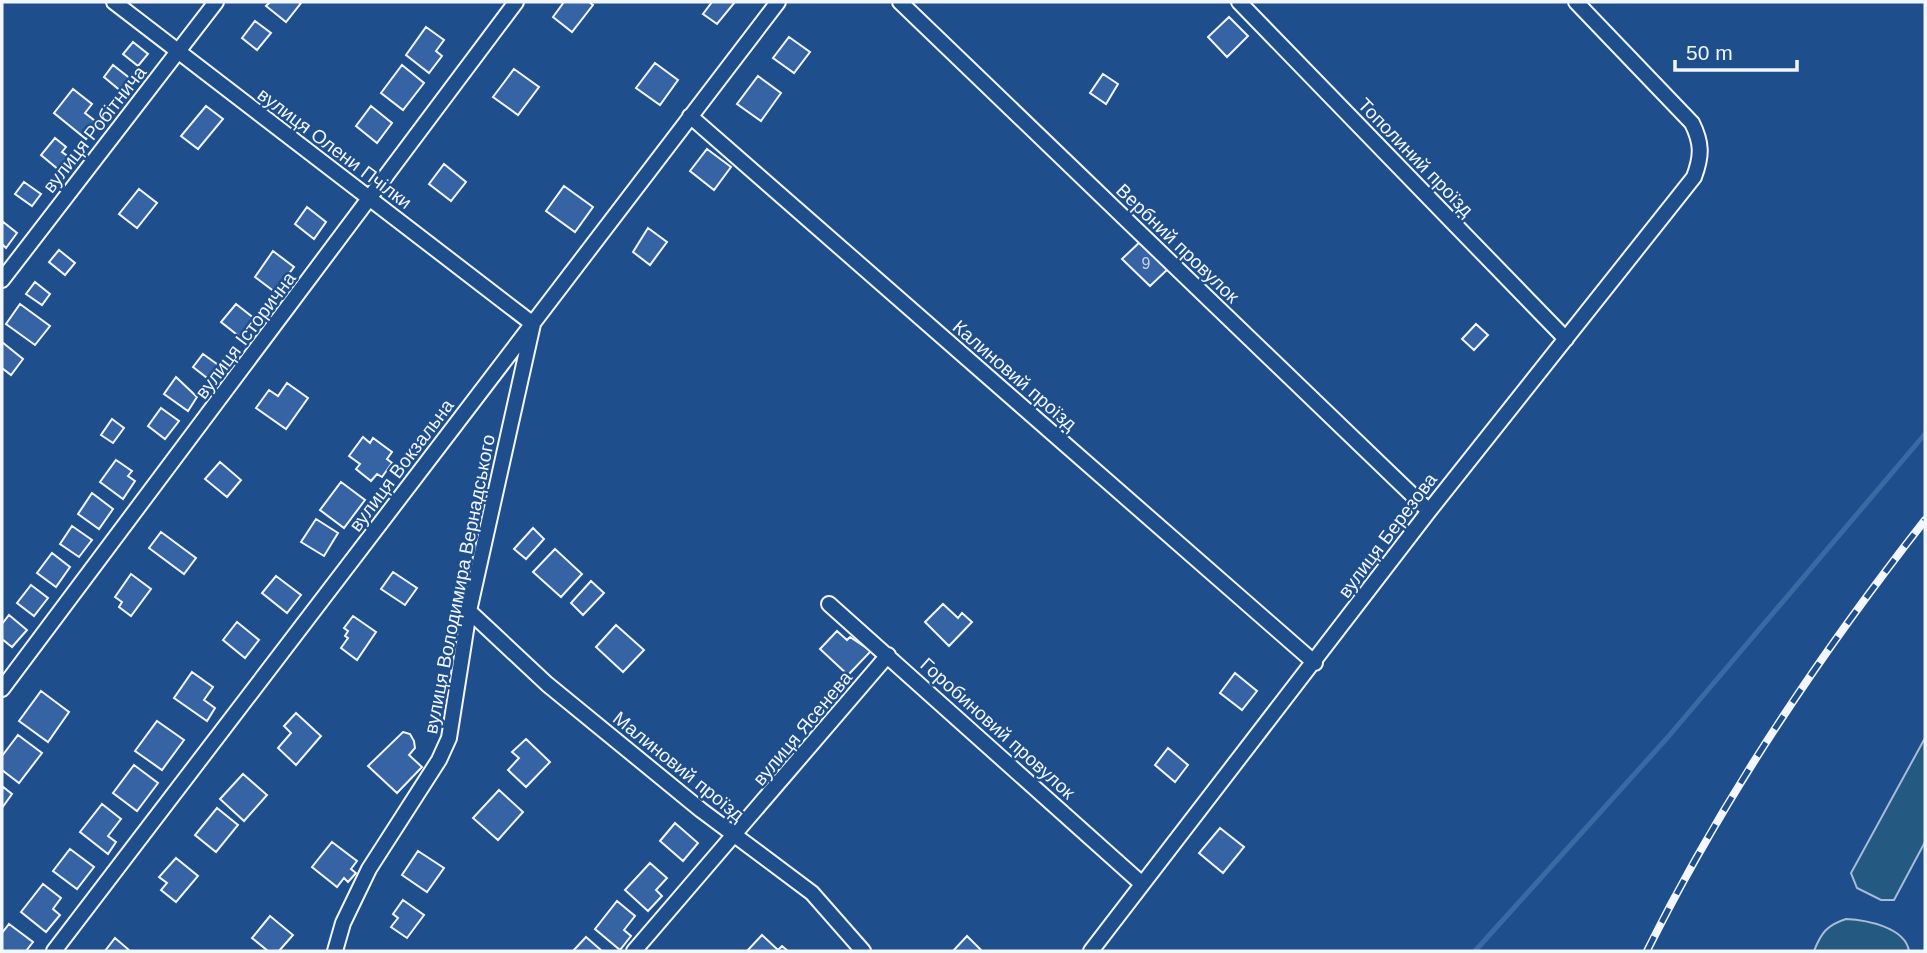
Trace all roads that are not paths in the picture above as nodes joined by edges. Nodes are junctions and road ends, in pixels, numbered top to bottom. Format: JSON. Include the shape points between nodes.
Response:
{"nodes":[{"id":1,"x":114,"y":2,"type":"edge"},
{"id":2,"x":216,"y":2,"type":"edge"},
{"id":3,"x":516,"y":2,"type":"edge"},
{"id":4,"x":778,"y":2,"type":"edge"},
{"id":5,"x":901,"y":2,"type":"edge"},
{"id":6,"x":1239,"y":2,"type":"edge"},
{"id":7,"x":1576,"y":2,"type":"edge"},
{"id":8,"x":178,"y":53,"type":"junction"},
{"id":9,"x":690,"y":116,"type":"junction"},
{"id":10,"x":371,"y":199,"type":"junction"},
{"id":11,"x":2,"y":280,"type":"edge"},
{"id":12,"x":533,"y":324,"type":"junction"},
{"id":13,"x":1566,"y":339,"type":"junction"},
{"id":14,"x":1429,"y":511,"type":"junction"},
{"id":15,"x":828,"y":604,"type":"dead end"},
{"id":16,"x":469,"y":611,"type":"junction"},
{"id":17,"x":888,"y":655,"type":"junction"},
{"id":18,"x":1315,"y":663,"type":"junction"},
{"id":19,"x":2,"y":689,"type":"edge"},
{"id":20,"x":735,"y":836,"type":"junction"},
{"id":21,"x":1141,"y":883,"type":"junction"},
{"id":22,"x":54,"y":951,"type":"edge"},
{"id":23,"x":335,"y":951,"type":"edge"},
{"id":24,"x":634,"y":951,"type":"edge"},
{"id":25,"x":863,"y":951,"type":"edge"},
{"id":26,"x":1091,"y":951,"type":"edge"}],
"edges":[{"from":1,"to":8,"type":"street","name":"вулиця Олени Пчілки"},
{"from":2,"to":8,"type":"street","name":"вулиця Робітнича"},
{"from":3,"to":10,"type":"street","name":"вулиця Історична"},
{"from":4,"to":9,"type":"street","name":"вулиця Вокзальна"},
{"from":5,"to":14,"type":"street","name":"Вербний провулок"},
{"from":6,"to":13,"type":"street","name":"Тополиний проїзд"},
{"from":7,"to":13,"type":"street","name":"вулиця Березова","via":[[1692,123],[1701,158],[1694,177]]},
{"from":8,"to":10,"type":"street","name":"вулиця Олени Пчілки"},
{"from":8,"to":11,"type":"street","name":"вулиця Робітнича"},
{"from":9,"to":12,"type":"street","name":"вулиця Вокзальна"},
{"from":9,"to":18,"type":"street","name":"Калиновий проїзд"},
{"from":10,"to":12,"type":"street","name":"вулиця Олени Пчілки"},
{"from":10,"to":19,"type":"street","name":"вулиця Історична"},
{"from":12,"to":16,"type":"street","name":"вулиця Володимира Вернадського"},
{"from":12,"to":22,"type":"street","name":"вулиця Вокзальна"},
{"from":13,"to":14,"type":"street","name":"вулиця Березова"},
{"from":14,"to":18,"type":"street","name":"вулиця Березова"},
{"from":15,"to":17,"type":"street","name":"Горобиновий провулок"},
{"from":16,"to":20,"type":"street","name":"Малиновий проїзд","via":[[547,684]]},
{"from":16,"to":23,"type":"street","name":"вулиця Володимира Вернадського","via":[[449,738],[369,869]]},
{"from":17,"to":20,"type":"street","name":"вулиця Ясенева"},
{"from":17,"to":21,"type":"street","name":"Горобиновий провулок"},
{"from":18,"to":21,"type":"street","name":"вулиця Березова"},
{"from":20,"to":24,"type":"street","name":"вулиця Ясенева"},
{"from":20,"to":25,"type":"street","name":"Малиновий проїзд","via":[[812,893]]},
{"from":21,"to":26,"type":"street","name":"вулиця Березова"}]}
